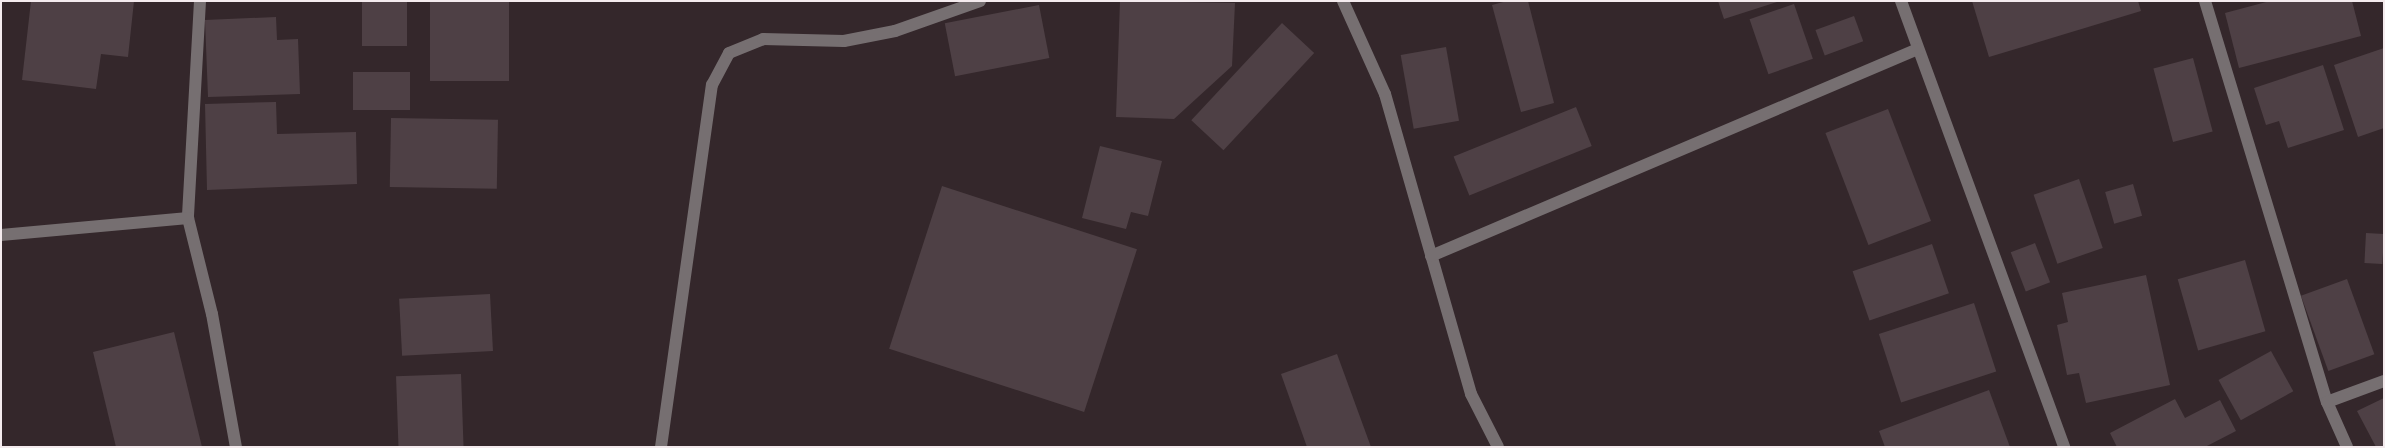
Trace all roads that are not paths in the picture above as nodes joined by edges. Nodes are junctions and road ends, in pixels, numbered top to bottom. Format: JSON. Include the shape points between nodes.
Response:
{"nodes":[{"id":1,"x":200,"y":1,"type":"edge"},
{"id":2,"x":980,"y":1,"type":"edge"},
{"id":3,"x":1343,"y":1,"type":"edge"},
{"id":4,"x":1901,"y":1,"type":"edge"},
{"id":5,"x":2205,"y":1,"type":"edge"},
{"id":6,"x":1918,"y":49,"type":"junction"},
{"id":7,"x":188,"y":218,"type":"junction"},
{"id":8,"x":1,"y":235,"type":"edge"},
{"id":9,"x":1431,"y":256,"type":"junction"},
{"id":10,"x":2384,"y":381,"type":"edge"},
{"id":11,"x":2327,"y":402,"type":"junction"},
{"id":12,"x":236,"y":447,"type":"edge"},
{"id":13,"x":661,"y":447,"type":"edge"},
{"id":14,"x":1498,"y":447,"type":"edge"},
{"id":15,"x":2064,"y":447,"type":"edge"},
{"id":16,"x":2347,"y":447,"type":"edge"}],
"edges":[{"from":1,"to":7,"type":"street"},
{"from":2,"to":13,"type":"street","via":[[895,30],[844,41],[763,39],[729,53],[712,85]]},
{"from":3,"to":9,"type":"street","via":[[1385,94]]},
{"from":4,"to":6,"type":"street"},
{"from":5,"to":11,"type":"street"},
{"from":6,"to":9,"type":"street"},
{"from":6,"to":15,"type":"street"},
{"from":7,"to":8,"type":"street"},
{"from":7,"to":12,"type":"street","via":[[212,314]]},
{"from":9,"to":14,"type":"street","via":[[1470,394]]},
{"from":10,"to":11,"type":"street"},
{"from":11,"to":16,"type":"street"}]}
